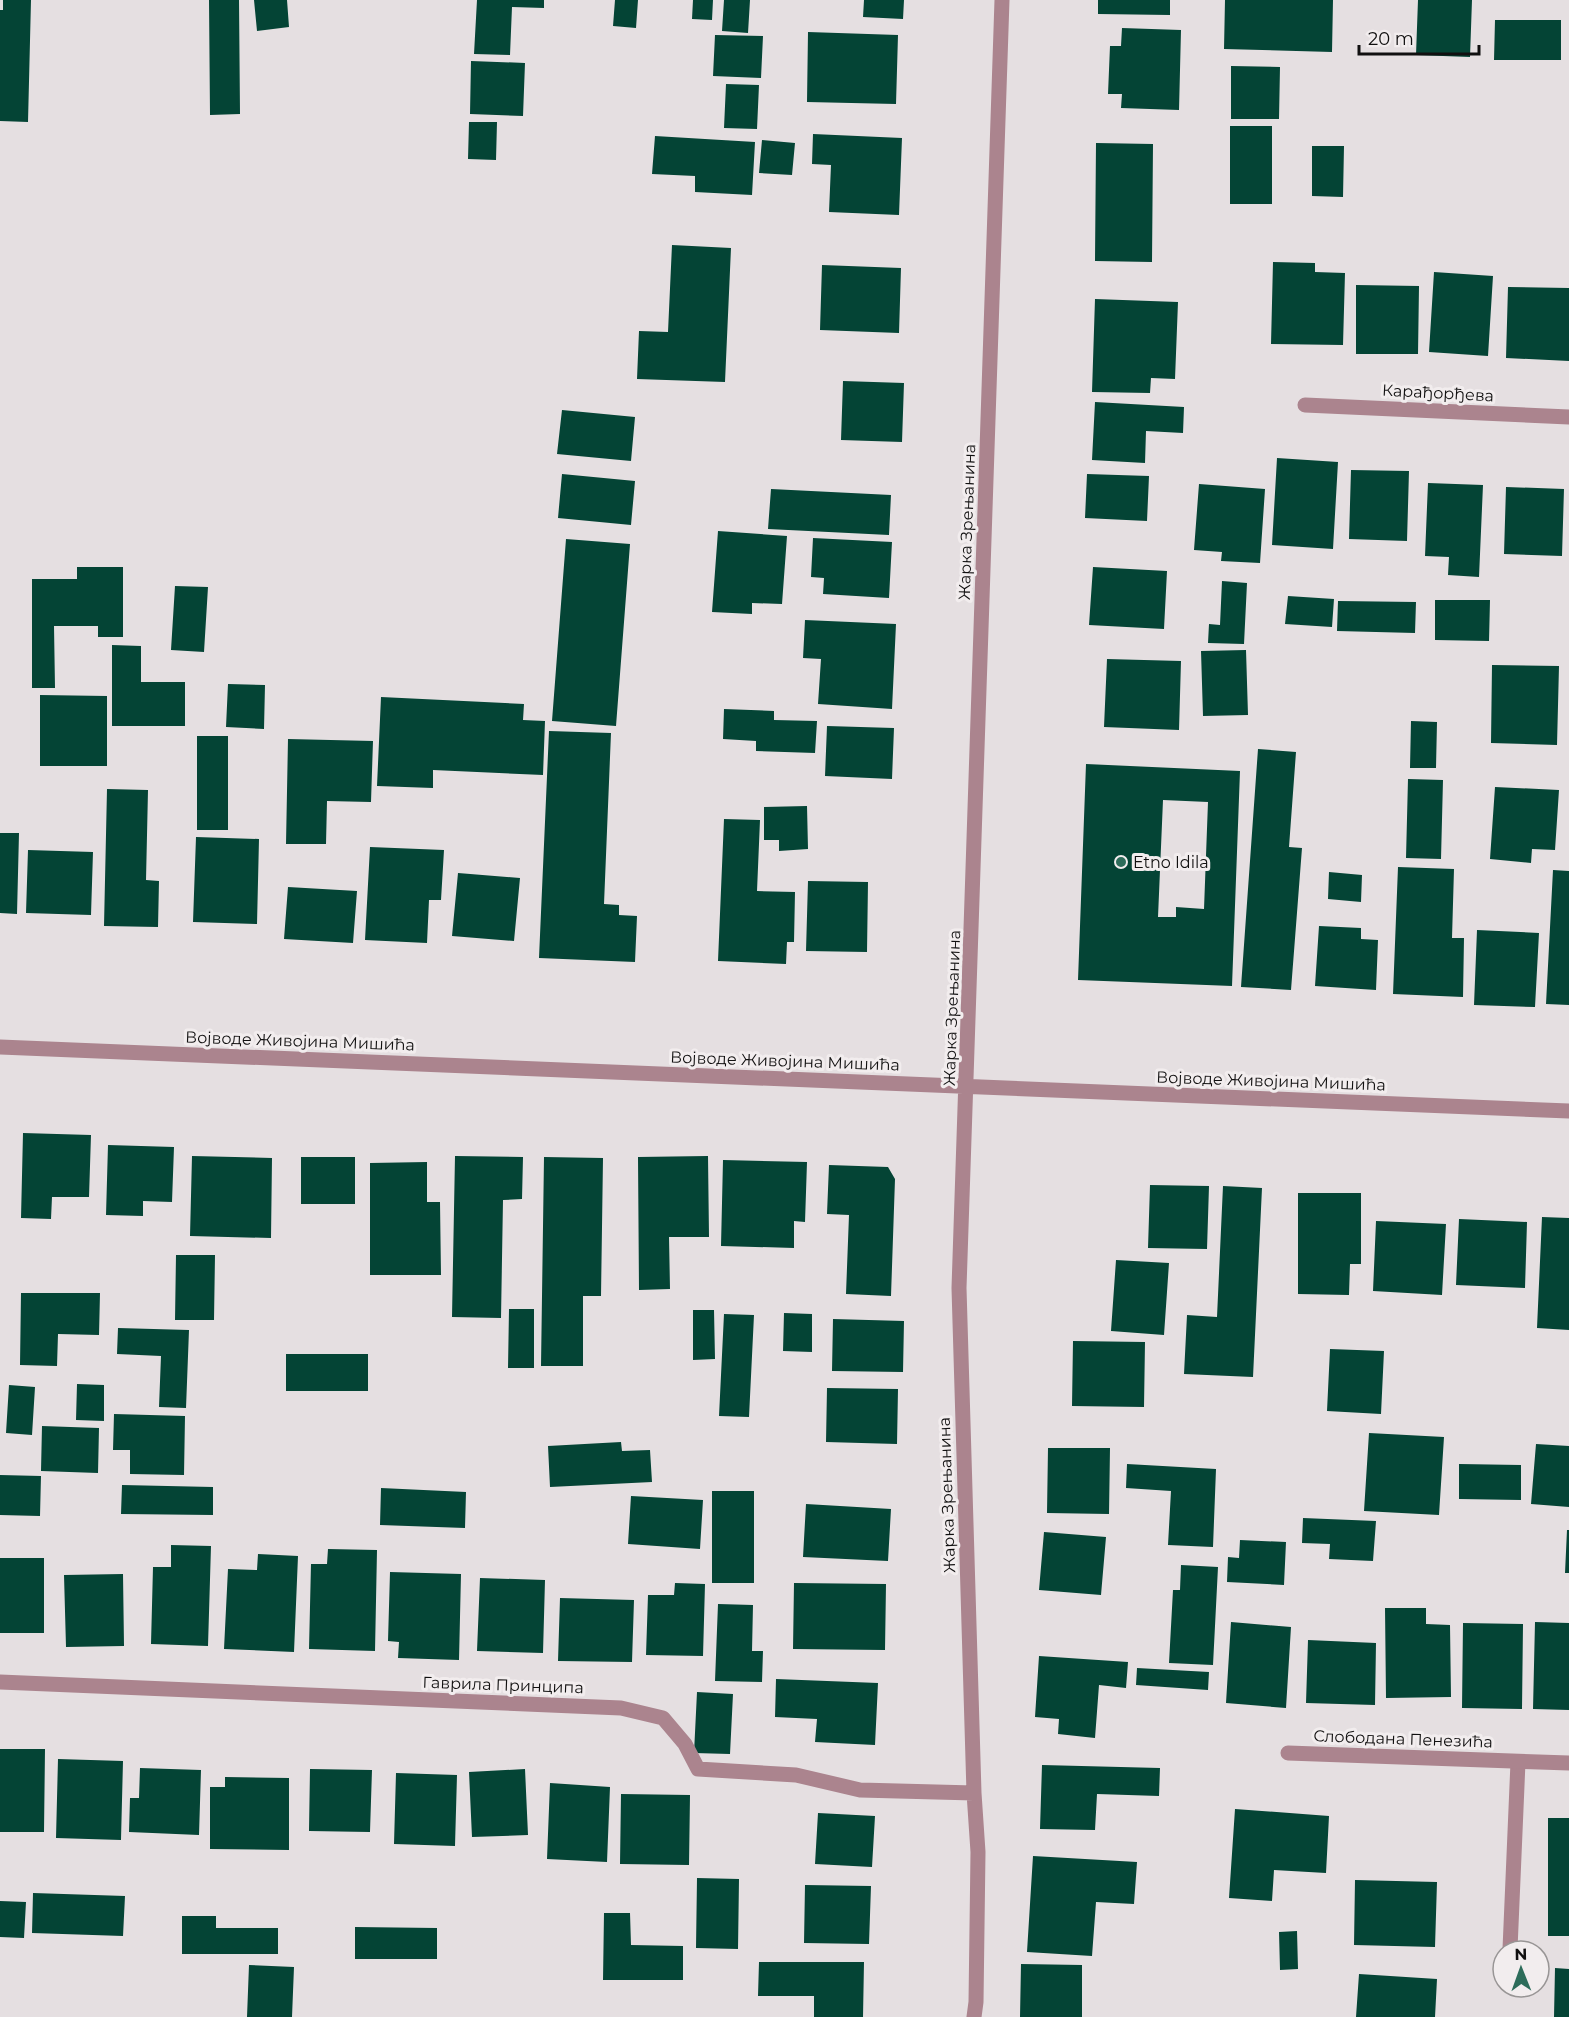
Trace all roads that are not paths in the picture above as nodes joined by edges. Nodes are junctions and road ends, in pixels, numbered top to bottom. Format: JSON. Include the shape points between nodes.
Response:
{"nodes":[{"id":1,"x":1002,"y":0,"type":"edge"},
{"id":2,"x":1305,"y":405,"type":"dead end"},
{"id":3,"x":1569,"y":417,"type":"edge"},
{"id":4,"x":0,"y":1047,"type":"edge"},
{"id":5,"x":967,"y":1087,"type":"junction"},
{"id":6,"x":1569,"y":1111,"type":"edge"},
{"id":7,"x":0,"y":1682,"type":"edge"},
{"id":8,"x":1288,"y":1753,"type":"dead end"},
{"id":9,"x":1518,"y":1761,"type":"junction"},
{"id":10,"x":1569,"y":1763,"type":"edge"},
{"id":11,"x":974,"y":1793,"type":"junction"},
{"id":12,"x":1510,"y":1939,"type":"edge"},
{"id":13,"x":974,"y":2017,"type":"edge"}],
"edges":[{"from":1,"to":5,"type":"street","name":"Жарка Зрењанина"},
{"from":2,"to":3,"type":"street","name":"Карађорђева"},
{"from":4,"to":5,"type":"street","name":"Војводе Живојина Мишића"},
{"from":5,"to":6,"type":"street","name":"Војводе Живојина Мишића"},
{"from":5,"to":11,"type":"street","name":"Жарка Зрењанина","via":[[959,1288]]},
{"from":7,"to":11,"type":"street","name":"Гаврила Принципа","via":[[621,1708],[663,1718],[685,1744],[698,1769],[796,1775],[860,1790]]},
{"from":8,"to":9,"type":"street","name":"Слободана Пенезића"},
{"from":9,"to":10,"type":"street","name":"Слободана Пенезића"},
{"from":9,"to":12,"type":"street"},
{"from":11,"to":13,"type":"street","name":"Жарка Зрењанина","via":[[978,1852]]}]}
